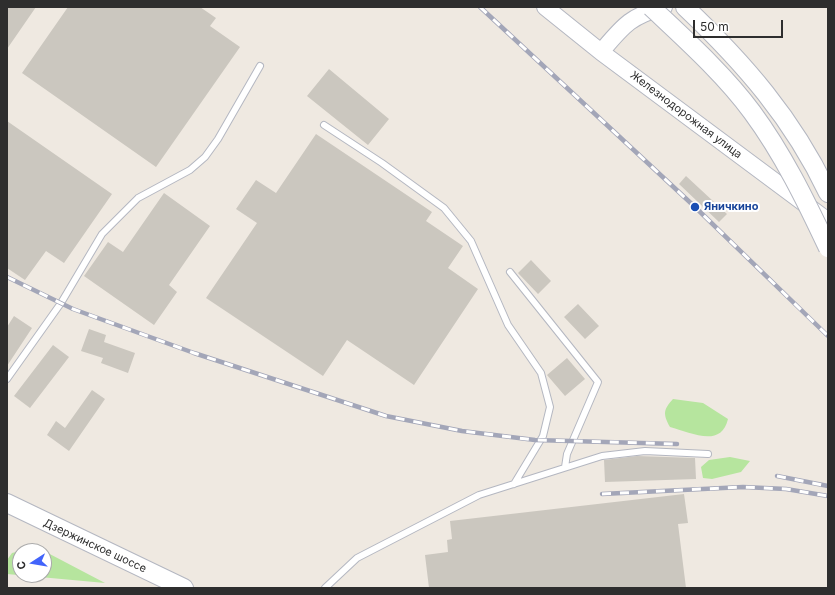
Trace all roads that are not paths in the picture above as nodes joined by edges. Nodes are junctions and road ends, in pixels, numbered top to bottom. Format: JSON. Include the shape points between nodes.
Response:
{"nodes":[{"id":1,"x":545,"y":7,"type":"edge"},
{"id":2,"x":651,"y":7,"type":"edge"},
{"id":3,"x":664,"y":7,"type":"edge"},
{"id":4,"x":685,"y":7,"type":"edge"},
{"id":5,"x":601,"y":52,"type":"junction"},
{"id":6,"x":260,"y":66,"type":"dead end"},
{"id":7,"x":324,"y":125,"type":"dead end"},
{"id":8,"x":828,"y":193,"type":"edge"},
{"id":9,"x":828,"y":221,"type":"edge"},
{"id":10,"x":828,"y":248,"type":"edge"},
{"id":11,"x":510,"y":272,"type":"dead end"},
{"id":12,"x":7,"y":379,"type":"edge"},
{"id":13,"x":708,"y":454,"type":"dead end"},
{"id":14,"x":565,"y":467,"type":"junction"},
{"id":15,"x":514,"y":484,"type":"junction"},
{"id":16,"x":7,"y":503,"type":"edge"},
{"id":17,"x":184,"y":588,"type":"edge"},
{"id":18,"x":325,"y":588,"type":"edge"}],
"edges":[{"from":1,"to":5,"type":"street","name":"Железнодорожная улица"},
{"from":2,"to":10,"type":"main road","bridge":true,"via":[[715,70],[752,112],[792,176]]},
{"from":3,"to":5,"type":"street","via":[[647,11],[630,20]]},
{"from":4,"to":8,"type":"main road","via":[[732,54],[770,98],[802,146]]},
{"from":5,"to":9,"type":"street","name":"Железнодорожная улица"},
{"from":6,"to":12,"type":"lane","via":[[205,157],[190,170],[138,198],[102,234],[61,303]]},
{"from":7,"to":15,"type":"lane","via":[[444,208],[471,241],[508,325],[542,373],[550,406],[543,436]]},
{"from":11,"to":14,"type":"lane","via":[[598,382],[567,454]]},
{"from":13,"to":14,"type":"lane","via":[[645,451],[602,456]]},
{"from":14,"to":15,"type":"lane"},
{"from":15,"to":18,"type":"lane","via":[[479,495],[357,558]]},
{"from":16,"to":17,"type":"main road","name":"Дзержинское шоссе"}]}
